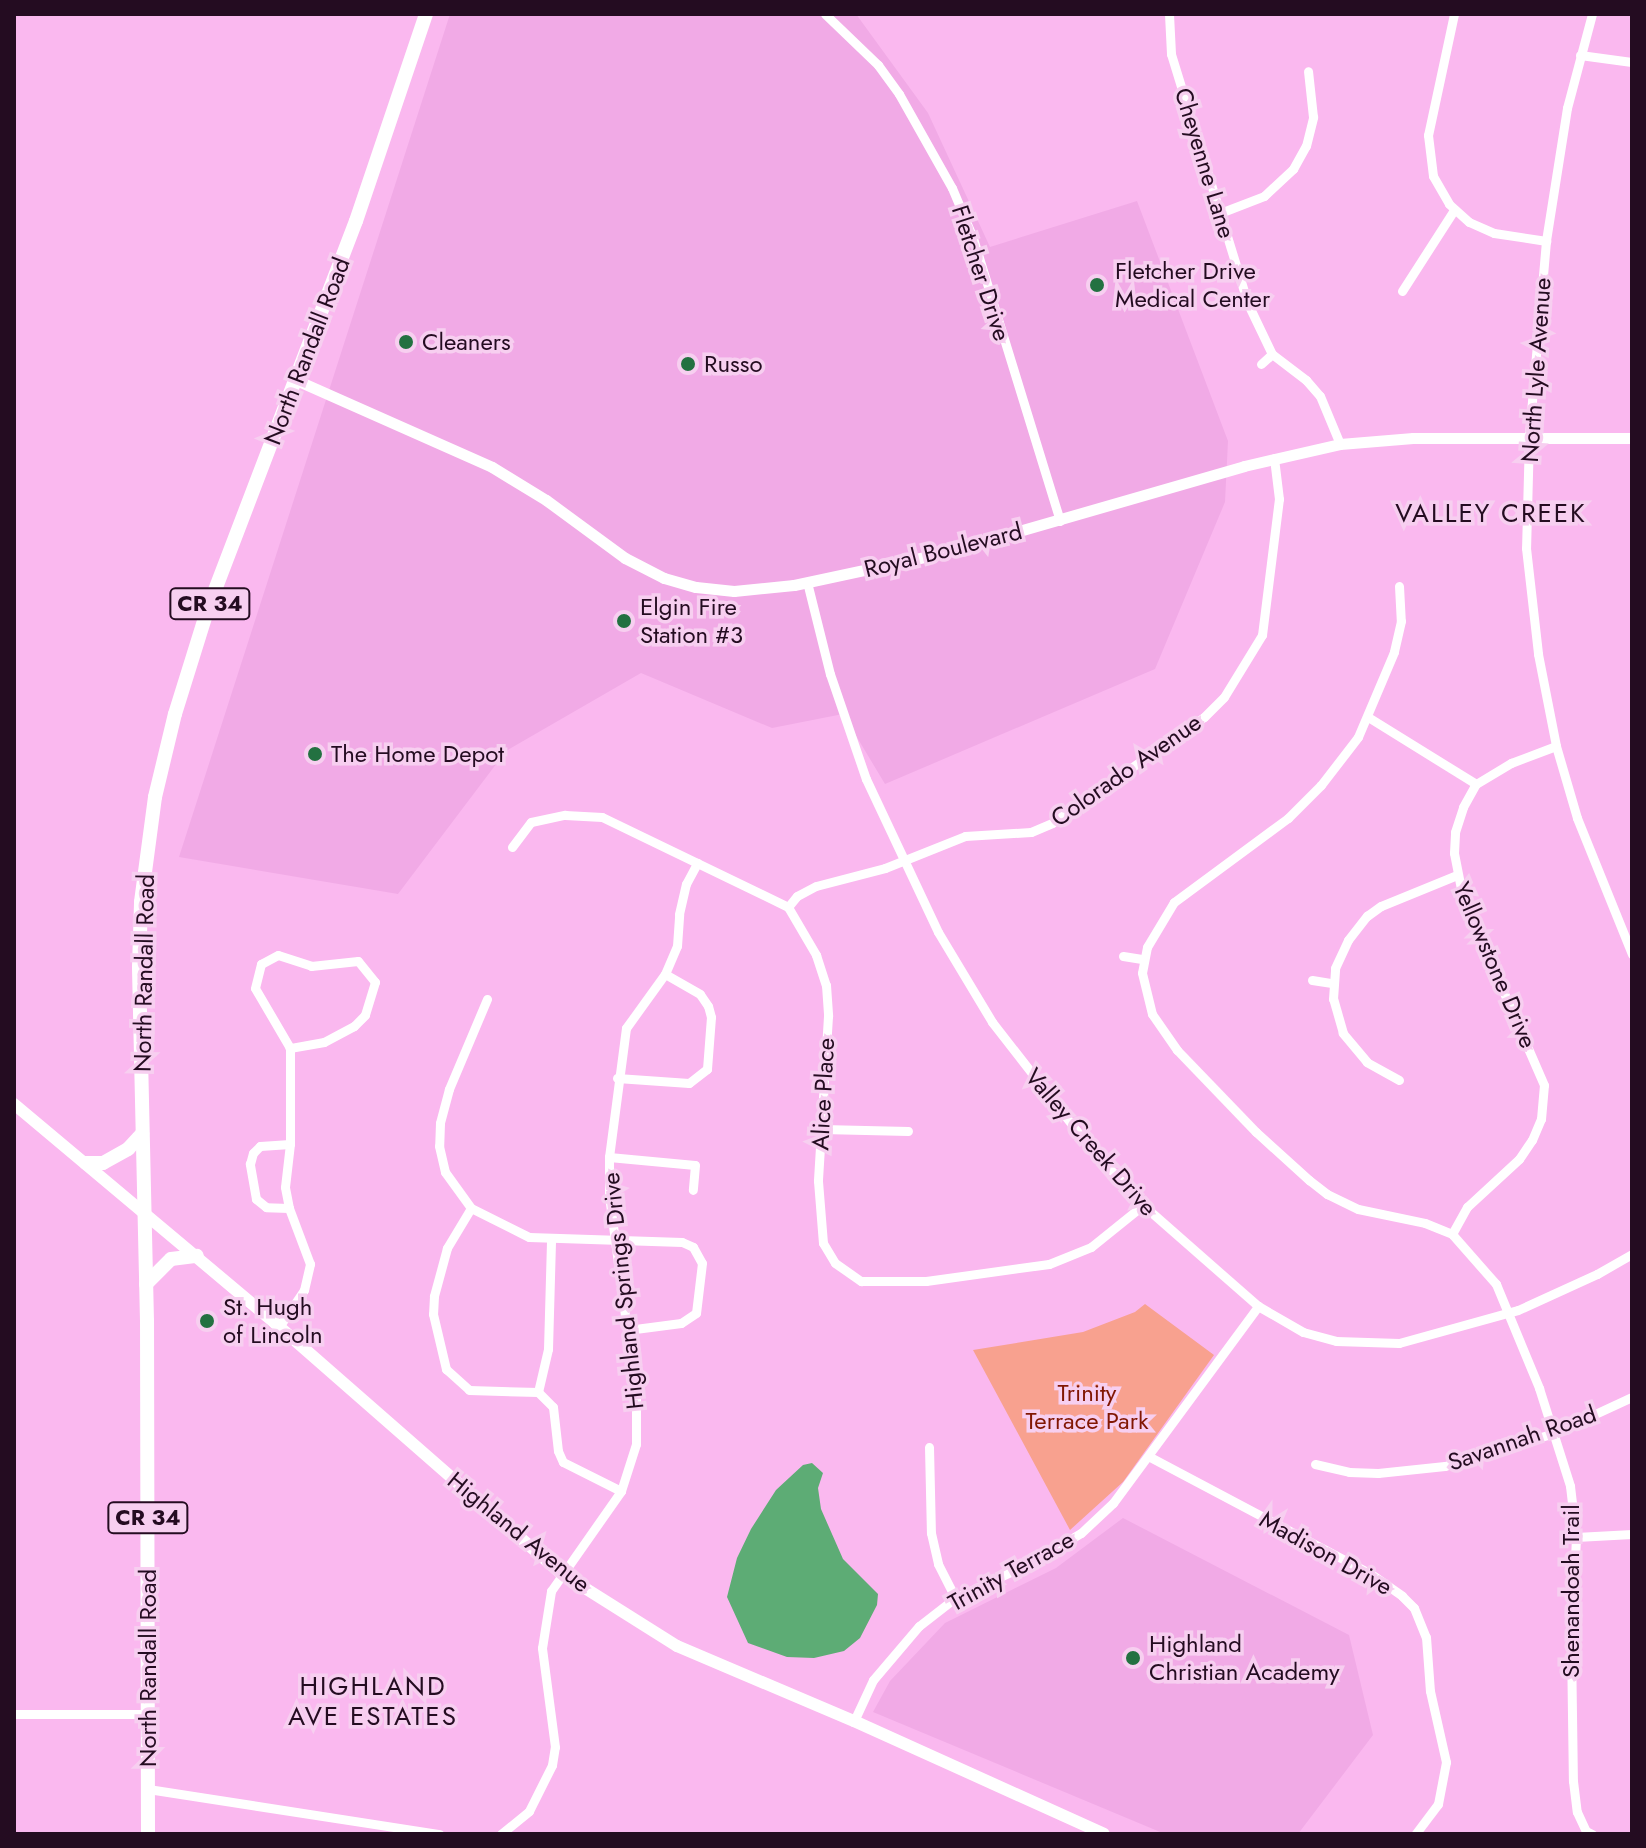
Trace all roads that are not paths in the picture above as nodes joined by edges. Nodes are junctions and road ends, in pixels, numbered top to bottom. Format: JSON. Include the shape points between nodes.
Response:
{"nodes":[{"id":1,"x":426,"y":14,"type":"edge"},
{"id":2,"x":825,"y":14,"type":"edge"},
{"id":3,"x":1169,"y":14,"type":"edge"},
{"id":4,"x":1454,"y":14,"type":"edge"},
{"id":5,"x":1592,"y":14,"type":"edge"},
{"id":6,"x":1580,"y":55,"type":"junction"},
{"id":7,"x":1632,"y":62,"type":"edge"},
{"id":8,"x":1308,"y":71,"type":"dead end"},
{"id":9,"x":1454,"y":210,"type":"junction"},
{"id":10,"x":1220,"y":213,"type":"junction"},
{"id":11,"x":1546,"y":241,"type":"junction"},
{"id":12,"x":1402,"y":291,"type":"dead end"},
{"id":13,"x":1272,"y":354,"type":"junction"},
{"id":14,"x":1261,"y":364,"type":"dead end"},
{"id":15,"x":296,"y":380,"type":"junction"},
{"id":16,"x":1529,"y":436,"type":"junction"},
{"id":17,"x":1632,"y":438,"type":"edge"},
{"id":18,"x":1340,"y":444,"type":"junction"},
{"id":19,"x":1274,"y":458,"type":"junction"},
{"id":20,"x":1060,"y":521,"type":"junction"},
{"id":21,"x":807,"y":582,"type":"junction"},
{"id":22,"x":1399,"y":586,"type":"dead end"},
{"id":23,"x":1368,"y":717,"type":"junction"},
{"id":24,"x":1556,"y":746,"type":"junction"},
{"id":25,"x":1476,"y":784,"type":"junction"},
{"id":26,"x":512,"y":847,"type":"dead end"},
{"id":27,"x":903,"y":861,"type":"junction"},
{"id":28,"x":697,"y":863,"type":"junction"},
{"id":29,"x":1457,"y":875,"type":"junction"},
{"id":30,"x":788,"y":907,"type":"junction"},
{"id":31,"x":1632,"y":954,"type":"edge"},
{"id":32,"x":1123,"y":956,"type":"dead end"},
{"id":33,"x":1142,"y":959,"type":"junction"},
{"id":34,"x":665,"y":974,"type":"junction"},
{"id":35,"x":1312,"y":980,"type":"dead end"},
{"id":36,"x":1332,"y":983,"type":"junction"},
{"id":37,"x":487,"y":999,"type":"dead end"},
{"id":38,"x":290,"y":1048,"type":"junction"},
{"id":39,"x":617,"y":1078,"type":"junction"},
{"id":40,"x":1399,"y":1080,"type":"dead end"},
{"id":41,"x":14,"y":1104,"type":"edge"},
{"id":42,"x":822,"y":1129,"type":"junction"},
{"id":43,"x":908,"y":1131,"type":"dead end"},
{"id":44,"x":142,"y":1134,"type":"junction"},
{"id":45,"x":290,"y":1144,"type":"junction"},
{"id":46,"x":609,"y":1157,"type":"junction"},
{"id":47,"x":86,"y":1163,"type":"junction"},
{"id":48,"x":693,"y":1190,"type":"dead end"},
{"id":49,"x":1143,"y":1205,"type":"junction"},
{"id":50,"x":289,"y":1208,"type":"junction"},
{"id":51,"x":471,"y":1208,"type":"junction"},
{"id":52,"x":144,"y":1211,"type":"junction"},
{"id":53,"x":1452,"y":1234,"type":"junction"},
{"id":54,"x":551,"y":1240,"type":"junction"},
{"id":55,"x":615,"y":1240,"type":"junction"},
{"id":56,"x":1632,"y":1254,"type":"edge"},
{"id":57,"x":197,"y":1256,"type":"junction"},
{"id":58,"x":146,"y":1284,"type":"junction"},
{"id":59,"x":1258,"y":1306,"type":"junction"},
{"id":60,"x":1509,"y":1313,"type":"junction"},
{"id":61,"x":279,"y":1327,"type":"junction"},
{"id":62,"x":627,"y":1330,"type":"junction"},
{"id":63,"x":538,"y":1392,"type":"junction"},
{"id":64,"x":1632,"y":1397,"type":"edge"},
{"id":65,"x":1554,"y":1433,"type":"junction"},
{"id":66,"x":929,"y":1447,"type":"dead end"},
{"id":67,"x":1150,"y":1457,"type":"junction"},
{"id":68,"x":1315,"y":1464,"type":"dead end"},
{"id":69,"x":621,"y":1491,"type":"junction"},
{"id":70,"x":1632,"y":1534,"type":"edge"},
{"id":71,"x":1576,"y":1537,"type":"junction"},
{"id":72,"x":561,"y":1573,"type":"junction"},
{"id":73,"x":955,"y":1598,"type":"junction"},
{"id":74,"x":14,"y":1714,"type":"edge"},
{"id":75,"x":148,"y":1714,"type":"junction"},
{"id":76,"x":854,"y":1721,"type":"junction"},
{"id":77,"x":148,"y":1789,"type":"junction"},
{"id":78,"x":1587,"y":1833,"type":"edge"},
{"id":79,"x":148,"y":1834,"type":"edge"},
{"id":80,"x":440,"y":1834,"type":"edge"},
{"id":81,"x":501,"y":1834,"type":"edge"},
{"id":82,"x":1104,"y":1834,"type":"edge"},
{"id":83,"x":1415,"y":1834,"type":"edge"}],
"edges":[{"from":1,"to":15,"type":"main road","name":"North Randall Road","number":"CR 34"},
{"from":2,"to":20,"type":"street","name":"Fletcher Drive","via":[[878,65],[952,188],[973,238]]},
{"from":3,"to":10,"type":"street","name":"Cheyenne Lane","via":[[1171,54]]},
{"from":4,"to":9,"type":"street","via":[[1428,149],[1433,176]]},
{"from":5,"to":6,"type":"street","name":"North Lyle Avenue"},
{"from":6,"to":7,"type":"street"},
{"from":6,"to":11,"type":"street","name":"North Lyle Avenue","via":[[1556,162]]},
{"from":8,"to":10,"type":"street","via":[[1313,117],[1293,169],[1264,196]]},
{"from":9,"to":11,"type":"street","via":[[1482,229]]},
{"from":9,"to":12,"type":"street"},
{"from":10,"to":13,"type":"street","name":"Cheyenne Lane","via":[[1248,304]]},
{"from":11,"to":16,"type":"street","name":"North Lyle Avenue"},
{"from":13,"to":14,"type":"street"},
{"from":13,"to":18,"type":"street","name":"Cheyenne Lane","via":[[1320,396]]},
{"from":15,"to":21,"type":"street","name":"Royal Boulevard","via":[[492,467],[625,558],[664,578],[734,591]]},
{"from":15,"to":44,"type":"main road","name":"North Randall Road","number":"CR 34","via":[[207,611],[155,797],[141,902]]},
{"from":16,"to":17,"type":"street","name":"Royal Boulevard"},
{"from":16,"to":18,"type":"street","name":"Royal Boulevard"},
{"from":16,"to":24,"type":"street","name":"North Lyle Avenue","via":[[1531,609]]},
{"from":18,"to":19,"type":"street","name":"Royal Boulevard"},
{"from":19,"to":20,"type":"street","name":"Royal Boulevard"},
{"from":19,"to":27,"type":"street","name":"Colorado Avenue","via":[[1279,499],[1262,635],[1224,697],[1204,717],[1052,823],[1031,832],[965,836]]},
{"from":20,"to":21,"type":"street","name":"Royal Boulevard"},
{"from":21,"to":27,"type":"street","name":"Valley Creek Drive","via":[[850,737]]},
{"from":22,"to":23,"type":"street","via":[[1401,621],[1394,652]]},
{"from":23,"to":25,"type":"street"},
{"from":23,"to":33,"type":"street","via":[[1340,762],[1288,818],[1174,902]]},
{"from":24,"to":25,"type":"street"},
{"from":24,"to":31,"type":"street","name":"North Lyle Avenue","via":[[1581,830]]},
{"from":25,"to":29,"type":"street","name":"Yellowstone Drive","via":[[1455,832]]},
{"from":26,"to":28,"type":"street","via":[[531,822],[565,815],[602,817]]},
{"from":27,"to":30,"type":"street","name":"Colorado Avenue","via":[[816,886]]},
{"from":27,"to":49,"type":"street","name":"Valley Creek Drive","via":[[992,1022],[1077,1133]]},
{"from":28,"to":30,"type":"street"},
{"from":28,"to":34,"type":"street","name":"Highland Springs Drive","via":[[686,884],[677,946]]},
{"from":29,"to":36,"type":"street","via":[[1367,916],[1348,940]]},
{"from":29,"to":53,"type":"street","name":"Yellowstone Drive","via":[[1472,922],[1544,1085],[1541,1119],[1532,1140],[1467,1207]]},
{"from":30,"to":42,"type":"street","name":"Alice Place","via":[[816,955],[826,985]]},
{"from":32,"to":33,"type":"street"},
{"from":33,"to":53,"type":"street","name":"Shenandoah Trail","via":[[1147,1000],[1160,1030],[1309,1180],[1358,1209]]},
{"from":34,"to":39,"type":"street","name":"Highland Springs Drive","via":[[626,1028]]},
{"from":34,"to":39,"type":"street","via":[[700,994],[708,1006],[707,1069],[689,1083]]},
{"from":35,"to":36,"type":"street"},
{"from":36,"to":40,"type":"street","via":[[1343,1033],[1367,1062]]},
{"from":37,"to":51,"type":"street","via":[[440,1123],[445,1172]]},
{"from":38,"to":38,"type":"street","via":[[257,995],[256,976],[264,960],[278,955],[321,966],[352,960],[368,969],[375,987],[359,1023],[324,1042]]},
{"from":38,"to":45,"type":"street"},
{"from":39,"to":46,"type":"street","name":"Highland Springs Drive"},
{"from":41,"to":47,"type":"main road","name":"Highland Avenue"},
{"from":42,"to":43,"type":"street"},
{"from":42,"to":49,"type":"street","name":"Alice Place","via":[[818,1181],[823,1243],[835,1263],[861,1281],[926,1281],[1049,1264],[1091,1247]]},
{"from":44,"to":47,"type":"main road","via":[[103,1163]]},
{"from":44,"to":52,"type":"main road","name":"North Randall Road","number":"CR 34"},
{"from":45,"to":50,"type":"street","via":[[285,1179]]},
{"from":45,"to":50,"type":"street","via":[[260,1146],[250,1164],[256,1199],[266,1207]]},
{"from":46,"to":48,"type":"street","via":[[695,1165]]},
{"from":46,"to":55,"type":"street","name":"Highland Springs Drive"},
{"from":47,"to":52,"type":"main road","name":"Highland Avenue"},
{"from":49,"to":59,"type":"street","name":"Valley Creek Drive"},
{"from":50,"to":61,"type":"street","via":[[310,1264],[304,1290]]},
{"from":51,"to":54,"type":"street","via":[[529,1237]]},
{"from":51,"to":63,"type":"street","via":[[447,1248],[434,1296],[446,1369],[469,1390]]},
{"from":52,"to":57,"type":"main road","name":"Highland Avenue"},
{"from":52,"to":58,"type":"main road","name":"North Randall Road","number":"CR 34"},
{"from":53,"to":60,"type":"street","name":"Shenandoah Trail","via":[[1484,1266]]},
{"from":54,"to":55,"type":"street"},
{"from":54,"to":63,"type":"street","via":[[548,1349]]},
{"from":55,"to":62,"type":"street","name":"Highland Springs Drive"},
{"from":55,"to":62,"type":"street","via":[[682,1242],[693,1247],[702,1263],[700,1305],[691,1318]]},
{"from":56,"to":60,"type":"street","name":"Valley Creek Drive"},
{"from":57,"to":58,"type":"main road","via":[[171,1259]]},
{"from":57,"to":61,"type":"main road","name":"Highland Avenue"},
{"from":58,"to":75,"type":"main road","name":"North Randall Road","number":"CR 34"},
{"from":59,"to":60,"type":"street","name":"Valley Creek Drive","via":[[1303,1332],[1368,1344],[1416,1340]]},
{"from":59,"to":67,"type":"street","name":"Trinity Terrace"},
{"from":60,"to":65,"type":"street","name":"Shenandoah Trail"},
{"from":61,"to":72,"type":"main road","name":"Highland Avenue"},
{"from":62,"to":69,"type":"street","name":"Highland Springs Drive","via":[[637,1419],[636,1444]]},
{"from":63,"to":69,"type":"street","via":[[553,1407],[563,1462]]},
{"from":64,"to":65,"type":"street","name":"Savannah Road"},
{"from":65,"to":68,"type":"street","name":"Savannah Road","via":[[1408,1472],[1349,1472]]},
{"from":65,"to":71,"type":"street","name":"Shenandoah Trail","via":[[1570,1486]]},
{"from":66,"to":73,"type":"street","via":[[931,1533],[938,1564]]},
{"from":67,"to":73,"type":"street","name":"Trinity Terrace","via":[[1081,1533]]},
{"from":67,"to":83,"type":"street","name":"Madison Drive","via":[[1371,1574],[1414,1608],[1425,1629],[1430,1691],[1446,1762],[1438,1804]]},
{"from":69,"to":72,"type":"street","name":"Highland Springs Drive"},
{"from":70,"to":71,"type":"street"},
{"from":71,"to":78,"type":"street","name":"Shenandoah Trail","via":[[1573,1781],[1577,1812]]},
{"from":72,"to":76,"type":"main road","name":"Highland Avenue","via":[[677,1646]]},
{"from":72,"to":81,"type":"street","name":"Highland Springs Drive","via":[[549,1599],[543,1638],[555,1747],[552,1765],[524,1818]]},
{"from":73,"to":76,"type":"street","name":"Trinity Terrace","via":[[894,1652],[873,1680]]},
{"from":74,"to":75,"type":"street"},
{"from":75,"to":77,"type":"main road","name":"North Randall Road","number":"CR 34"},
{"from":76,"to":82,"type":"main road","name":"Highland Avenue"},
{"from":77,"to":79,"type":"main road","name":"North Randall Road","number":"CR 34"},
{"from":77,"to":80,"type":"street"}]}
